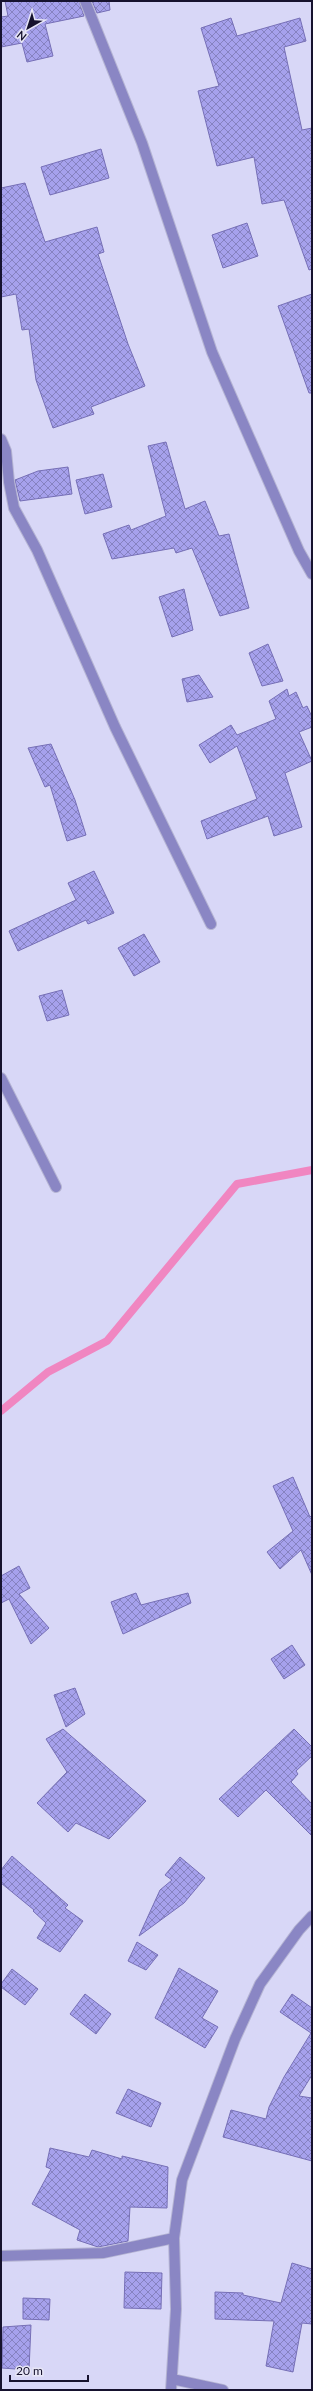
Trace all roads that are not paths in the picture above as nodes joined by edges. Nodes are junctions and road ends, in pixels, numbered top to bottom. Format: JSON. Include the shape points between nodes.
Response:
{"nodes":[{"id":1,"x":85,"y":1,"type":"edge"},
{"id":2,"x":1,"y":439,"type":"edge"},
{"id":3,"x":312,"y":574,"type":"edge"},
{"id":4,"x":211,"y":924,"type":"dead end"},
{"id":5,"x":1,"y":1078,"type":"edge"},
{"id":6,"x":56,"y":1187,"type":"dead end"},
{"id":7,"x":312,"y":1916,"type":"edge"},
{"id":8,"x":174,"y":2238,"type":"junction"},
{"id":9,"x":1,"y":2256,"type":"edge"},
{"id":10,"x":172,"y":2380,"type":"junction"},
{"id":11,"x":171,"y":2390,"type":"edge"},
{"id":12,"x":223,"y":2390,"type":"edge"}],
"edges":[{"from":1,"to":3,"type":"street","via":[[142,143],[212,352],[299,551]]},
{"from":2,"to":4,"type":"street","via":[[6,451],[8,482],[14,508],[37,550],[116,727]]},
{"from":5,"to":6,"type":"street"},
{"from":7,"to":8,"type":"street","via":[[298,1930],[260,1984],[235,2039],[182,2180]]},
{"from":8,"to":9,"type":"street","via":[[102,2253]]},
{"from":8,"to":10,"type":"street","via":[[176,2309]]},
{"from":10,"to":11,"type":"street"},
{"from":10,"to":12,"type":"street"}]}
